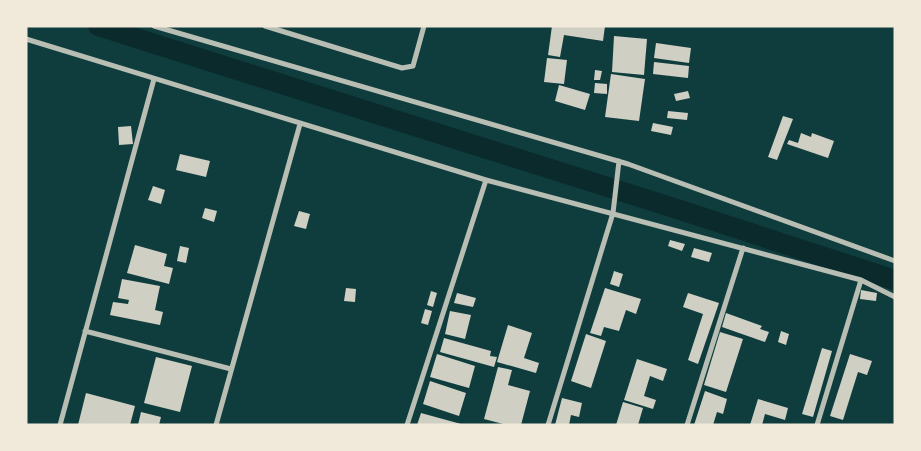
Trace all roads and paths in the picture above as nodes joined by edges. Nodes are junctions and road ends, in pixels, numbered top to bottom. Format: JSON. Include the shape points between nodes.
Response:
{"nodes":[{"id":1,"x":154,"y":26,"type":"edge"},
{"id":2,"x":265,"y":26,"type":"edge"},
{"id":3,"x":424,"y":26,"type":"edge"},
{"id":4,"x":26,"y":40,"type":"edge"},
{"id":5,"x":154,"y":79,"type":"junction"},
{"id":6,"x":300,"y":124,"type":"junction"},
{"id":7,"x":619,"y":161,"type":"junction"},
{"id":8,"x":486,"y":180,"type":"junction"},
{"id":9,"x":613,"y":213,"type":"junction"},
{"id":10,"x":743,"y":248,"type":"junction"},
{"id":11,"x":895,"y":262,"type":"edge"},
{"id":12,"x":861,"y":280,"type":"junction"},
{"id":13,"x":895,"y":297,"type":"edge"},
{"id":14,"x":85,"y":331,"type":"junction"},
{"id":15,"x":231,"y":370,"type":"junction"},
{"id":16,"x":60,"y":425,"type":"edge"},
{"id":17,"x":216,"y":425,"type":"edge"},
{"id":18,"x":407,"y":425,"type":"edge"},
{"id":19,"x":548,"y":425,"type":"edge"},
{"id":20,"x":687,"y":425,"type":"edge"},
{"id":21,"x":817,"y":425,"type":"edge"}],
"edges":[{"from":1,"to":7,"type":"street"},
{"from":2,"to":3,"type":"street","via":[[402,68],[413,66]]},
{"from":4,"to":5,"type":"street"},
{"from":5,"to":6,"type":"street"},
{"from":5,"to":14,"type":"street"},
{"from":6,"to":8,"type":"street"},
{"from":6,"to":15,"type":"street"},
{"from":7,"to":9,"type":"street"},
{"from":7,"to":11,"type":"street"},
{"from":8,"to":9,"type":"street"},
{"from":8,"to":18,"type":"street"},
{"from":9,"to":10,"type":"street"},
{"from":9,"to":19,"type":"street"},
{"from":10,"to":12,"type":"street"},
{"from":10,"to":20,"type":"street"},
{"from":12,"to":13,"type":"street"},
{"from":12,"to":21,"type":"street"},
{"from":14,"to":15,"type":"street"},
{"from":14,"to":16,"type":"street"},
{"from":15,"to":17,"type":"street"}]}
